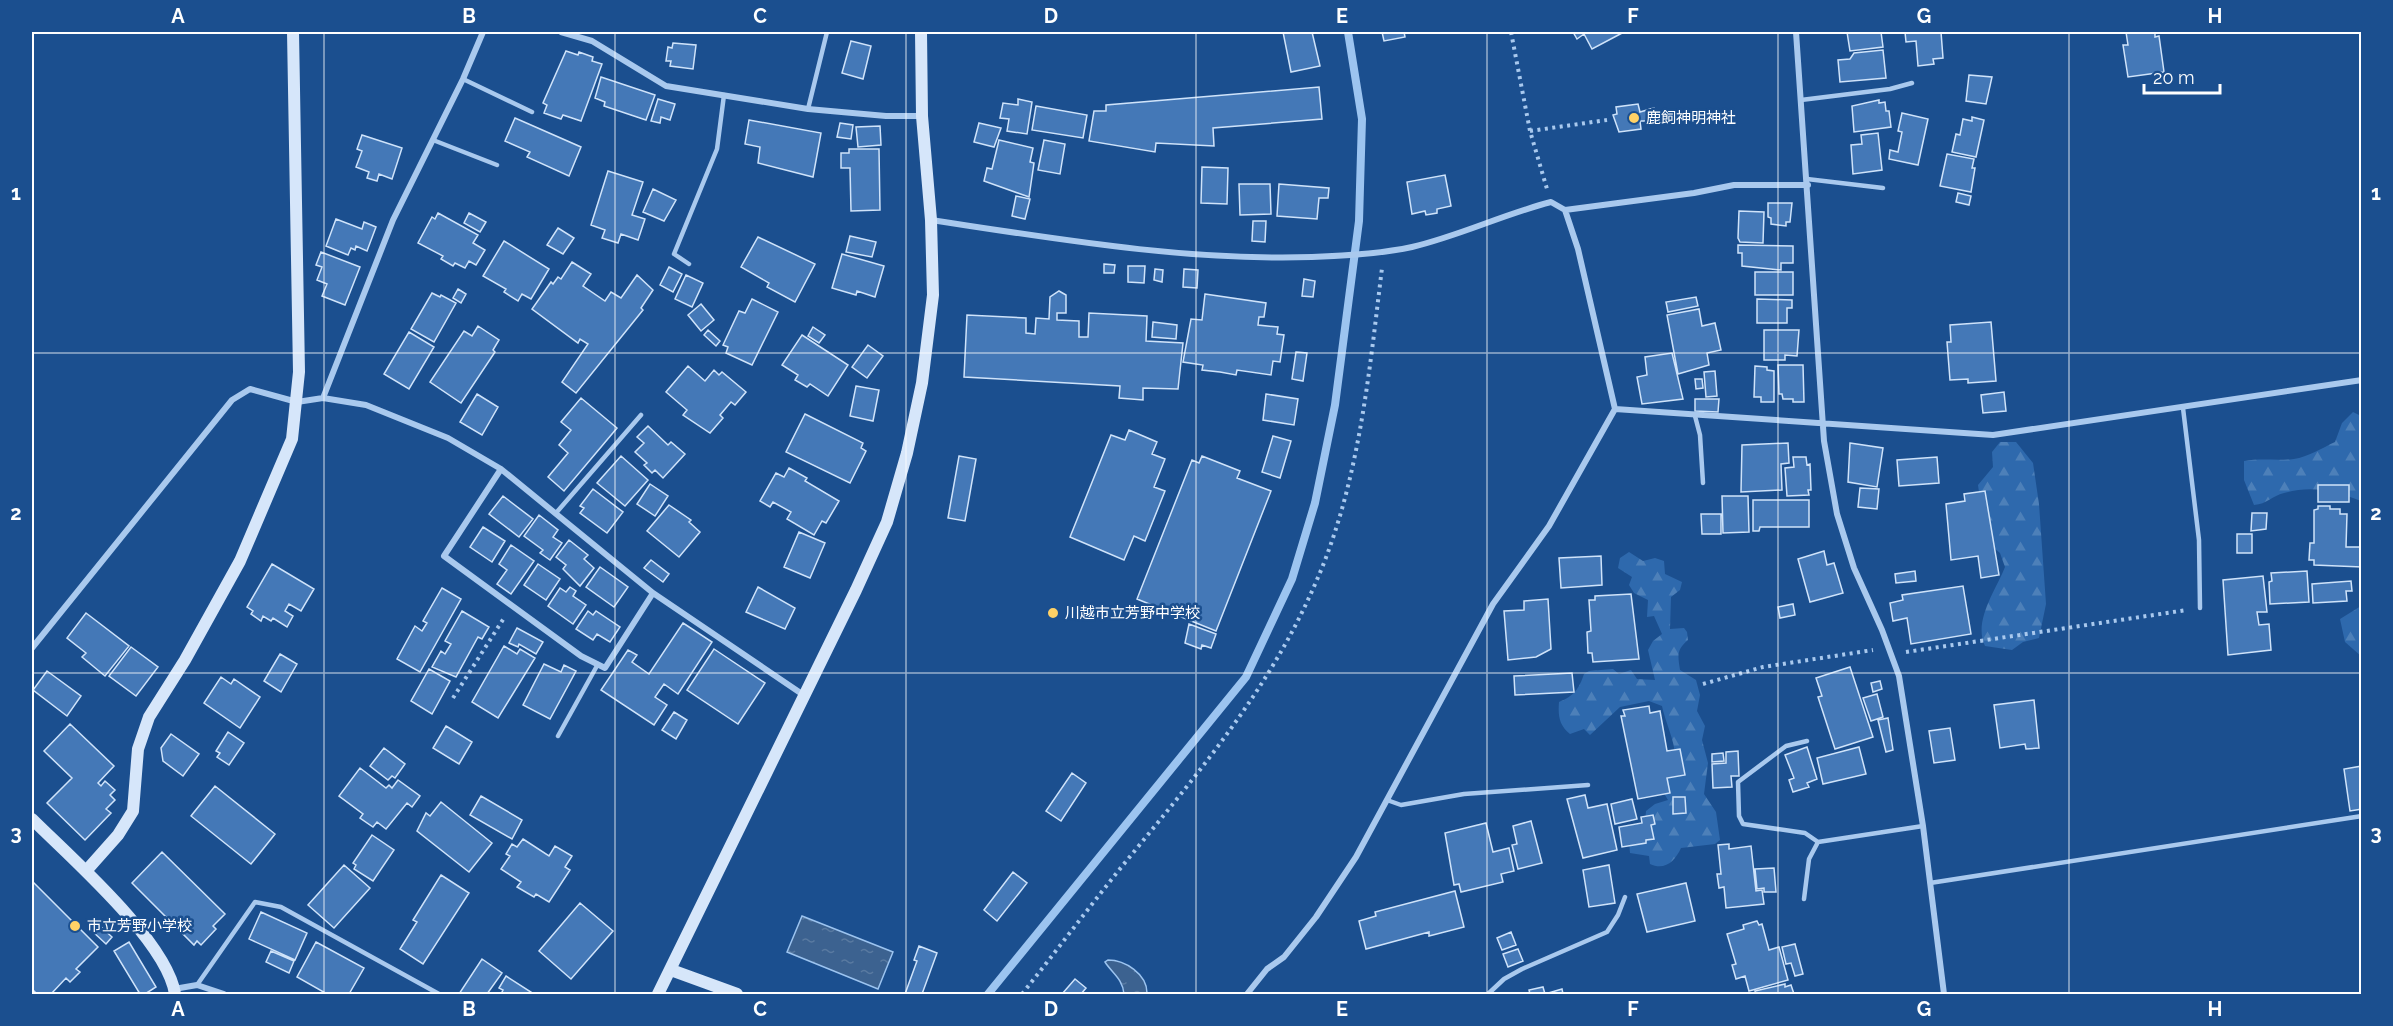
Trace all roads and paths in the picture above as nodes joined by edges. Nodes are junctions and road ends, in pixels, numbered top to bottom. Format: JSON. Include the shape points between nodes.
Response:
{"nodes":[{"id":1,"x":293,"y":32,"type":"edge"},
{"id":2,"x":483,"y":32,"type":"edge"},
{"id":3,"x":561,"y":32,"type":"edge"},
{"id":4,"x":828,"y":32,"type":"edge"},
{"id":5,"x":921,"y":32,"type":"edge"},
{"id":6,"x":1511,"y":32,"type":"edge"},
{"id":7,"x":1796,"y":32,"type":"edge"},
{"id":8,"x":463,"y":79,"type":"junction"},
{"id":9,"x":1912,"y":83,"type":"dead end"},
{"id":10,"x":724,"y":94,"type":"junction"},
{"id":11,"x":1802,"y":100,"type":"junction"},
{"id":12,"x":808,"y":109,"type":"junction"},
{"id":13,"x":532,"y":112,"type":"dead end"},
{"id":14,"x":922,"y":116,"type":"junction"},
{"id":15,"x":1607,"y":120,"type":"dead end"},
{"id":16,"x":1530,"y":131,"type":"junction"},
{"id":17,"x":433,"y":140,"type":"junction"},
{"id":18,"x":497,"y":165,"type":"dead end"},
{"id":19,"x":1808,"y":182,"type":"junction"},
{"id":20,"x":1883,"y":188,"type":"dead end"},
{"id":21,"x":1551,"y":202,"type":"junction"},
{"id":22,"x":1565,"y":210,"type":"junction"},
{"id":23,"x":931,"y":220,"type":"junction"},
{"id":24,"x":1385,"y":250,"type":"junction"},
{"id":25,"x":689,"y":264,"type":"dead end"},
{"id":26,"x":2361,"y":380,"type":"edge"},
{"id":27,"x":323,"y":398,"type":"junction"},
{"id":28,"x":297,"y":402,"type":"junction"},
{"id":29,"x":2183,"y":408,"type":"junction"},
{"id":30,"x":1615,"y":409,"type":"junction"},
{"id":31,"x":642,"y":415,"type":"dead end"},
{"id":32,"x":1695,"y":416,"type":"junction"},
{"id":33,"x":1823,"y":422,"type":"junction"},
{"id":34,"x":501,"y":469,"type":"junction"},
{"id":35,"x":1703,"y":483,"type":"dead end"},
{"id":36,"x":556,"y":513,"type":"junction"},
{"id":37,"x":653,"y":593,"type":"junction"},
{"id":38,"x":512,"y":606,"type":"junction"},
{"id":39,"x":2199,"y":608,"type":"joint"},
{"id":40,"x":1888,"y":646,"type":"junction"},
{"id":41,"x":32,"y":648,"type":"edge"},
{"id":42,"x":1891,"y":654,"type":"junction"},
{"id":43,"x":598,"y":664,"type":"junction"},
{"id":44,"x":1703,"y":684,"type":"dead end"},
{"id":45,"x":806,"y":696,"type":"junction"},
{"id":46,"x":453,"y":698,"type":"dead end"},
{"id":47,"x":558,"y":736,"type":"dead end"},
{"id":48,"x":1807,"y":741,"type":"dead end"},
{"id":49,"x":1587,"y":785,"type":"dead end"},
{"id":50,"x":1387,"y":800,"type":"junction"},
{"id":51,"x":2361,"y":816,"type":"edge"},
{"id":52,"x":32,"y":819,"type":"edge"},
{"id":53,"x":1923,"y":826,"type":"junction"},
{"id":54,"x":1818,"y":842,"type":"junction"},
{"id":55,"x":86,"y":871,"type":"junction"},
{"id":56,"x":1930,"y":883,"type":"junction"},
{"id":57,"x":1625,"y":897,"type":"dead end"},
{"id":58,"x":1804,"y":899,"type":"dead end"},
{"id":59,"x":671,"y":970,"type":"junction"},
{"id":60,"x":197,"y":985,"type":"junction"},
{"id":61,"x":174,"y":992,"type":"edge"},
{"id":62,"x":224,"y":994,"type":"edge"},
{"id":63,"x":439,"y":994,"type":"edge"},
{"id":64,"x":658,"y":994,"type":"edge"},
{"id":65,"x":737,"y":994,"type":"edge"},
{"id":66,"x":1022,"y":994,"type":"edge"},
{"id":67,"x":1247,"y":994,"type":"edge"},
{"id":68,"x":1488,"y":994,"type":"edge"},
{"id":69,"x":1944,"y":994,"type":"edge"}],
"edges":[{"from":1,"to":28,"type":"street"},
{"from":2,"to":8,"type":"street"},
{"from":3,"to":10,"type":"street","via":[[592,42],[666,86]]},
{"from":4,"to":12,"type":"lane"},
{"from":5,"to":14,"type":"street"},
{"from":6,"to":16,"type":"path"},
{"from":7,"to":11,"type":"street"},
{"from":8,"to":13,"type":"lane"},
{"from":8,"to":17,"type":"street"},
{"from":9,"to":11,"type":"lane"},
{"from":10,"to":12,"type":"street"},
{"from":10,"to":25,"type":"lane","via":[[717,149],[674,254]]},
{"from":11,"to":19,"type":"street"},
{"from":12,"to":14,"type":"street"},
{"from":14,"to":23,"type":"street"},
{"from":15,"to":16,"type":"path"},
{"from":16,"to":21,"type":"path"},
{"from":17,"to":18,"type":"lane"},
{"from":17,"to":27,"type":"street","via":[[393,220]]},
{"from":19,"to":20,"type":"lane"},
{"from":19,"to":22,"type":"street","via":[[1734,185]]},
{"from":19,"to":33,"type":"street"},
{"from":21,"to":22,"type":"street"},
{"from":21,"to":24,"type":"street","via":[[1411,247]]},
{"from":22,"to":30,"type":"street","via":[[1578,249]]},
{"from":23,"to":24,"type":"street","via":[[1078,242],[1198,254],[1270,258],[1343,256]]},
{"from":23,"to":45,"type":"street","via":[[933,295],[922,383],[907,453],[887,522]]},
{"from":24,"to":66,"type":"path","via":[[1354,460],[1321,570],[1290,637],[1266,681],[1204,768]]},
{"from":26,"to":29,"type":"street"},
{"from":27,"to":28,"type":"street"},
{"from":27,"to":34,"type":"street","via":[[366,405],[448,438]]},
{"from":28,"to":41,"type":"street","via":[[250,389],[232,400]]},
{"from":28,"to":55,"type":"street","via":[[292,439],[240,561],[149,717],[138,749],[133,811],[118,836]]},
{"from":29,"to":33,"type":"street","via":[[1993,435]]},
{"from":29,"to":39,"type":"lane","via":[[2199,540]]},
{"from":30,"to":32,"type":"street"},
{"from":30,"to":50,"type":"street","via":[[1549,526],[1493,604]]},
{"from":31,"to":36,"type":"lane"},
{"from":32,"to":33,"type":"street"},
{"from":32,"to":35,"type":"lane"},
{"from":33,"to":40,"type":"street","via":[[1837,514],[1854,568]]},
{"from":34,"to":36,"type":"street"},
{"from":34,"to":38,"type":"street","via":[[444,556]]},
{"from":36,"to":37,"type":"street"},
{"from":37,"to":43,"type":"street","via":[[605,668]]},
{"from":37,"to":45,"type":"street"},
{"from":38,"to":43,"type":"street"},
{"from":38,"to":46,"type":"path"},
{"from":39,"to":42,"type":"path"},
{"from":40,"to":42,"type":"street"},
{"from":40,"to":44,"type":"path","via":[[1763,667]]},
{"from":42,"to":53,"type":"street","via":[[1899,676]]},
{"from":43,"to":47,"type":"lane"},
{"from":45,"to":59,"type":"street"},
{"from":48,"to":54,"type":"lane","via":[[1786,746],[1738,782],[1739,816],[1743,824],[1805,833]]},
{"from":49,"to":50,"type":"lane","via":[[1464,794],[1401,805]]},
{"from":50,"to":67,"type":"street","via":[[1356,857],[1316,917]]},
{"from":51,"to":56,"type":"lane"},
{"from":52,"to":55,"type":"street"},
{"from":53,"to":54,"type":"lane"},
{"from":53,"to":56,"type":"street"},
{"from":54,"to":58,"type":"lane","via":[[1809,859]]},
{"from":55,"to":61,"type":"street","via":[[152,948]]},
{"from":56,"to":69,"type":"street"},
{"from":57,"to":68,"type":"lane","via":[[1606,932],[1504,978]]},
{"from":59,"to":64,"type":"street"},
{"from":59,"to":65,"type":"street"},
{"from":60,"to":61,"type":"street"},
{"from":60,"to":62,"type":"street"},
{"from":60,"to":63,"type":"lane","via":[[255,902],[281,907]]}]}
